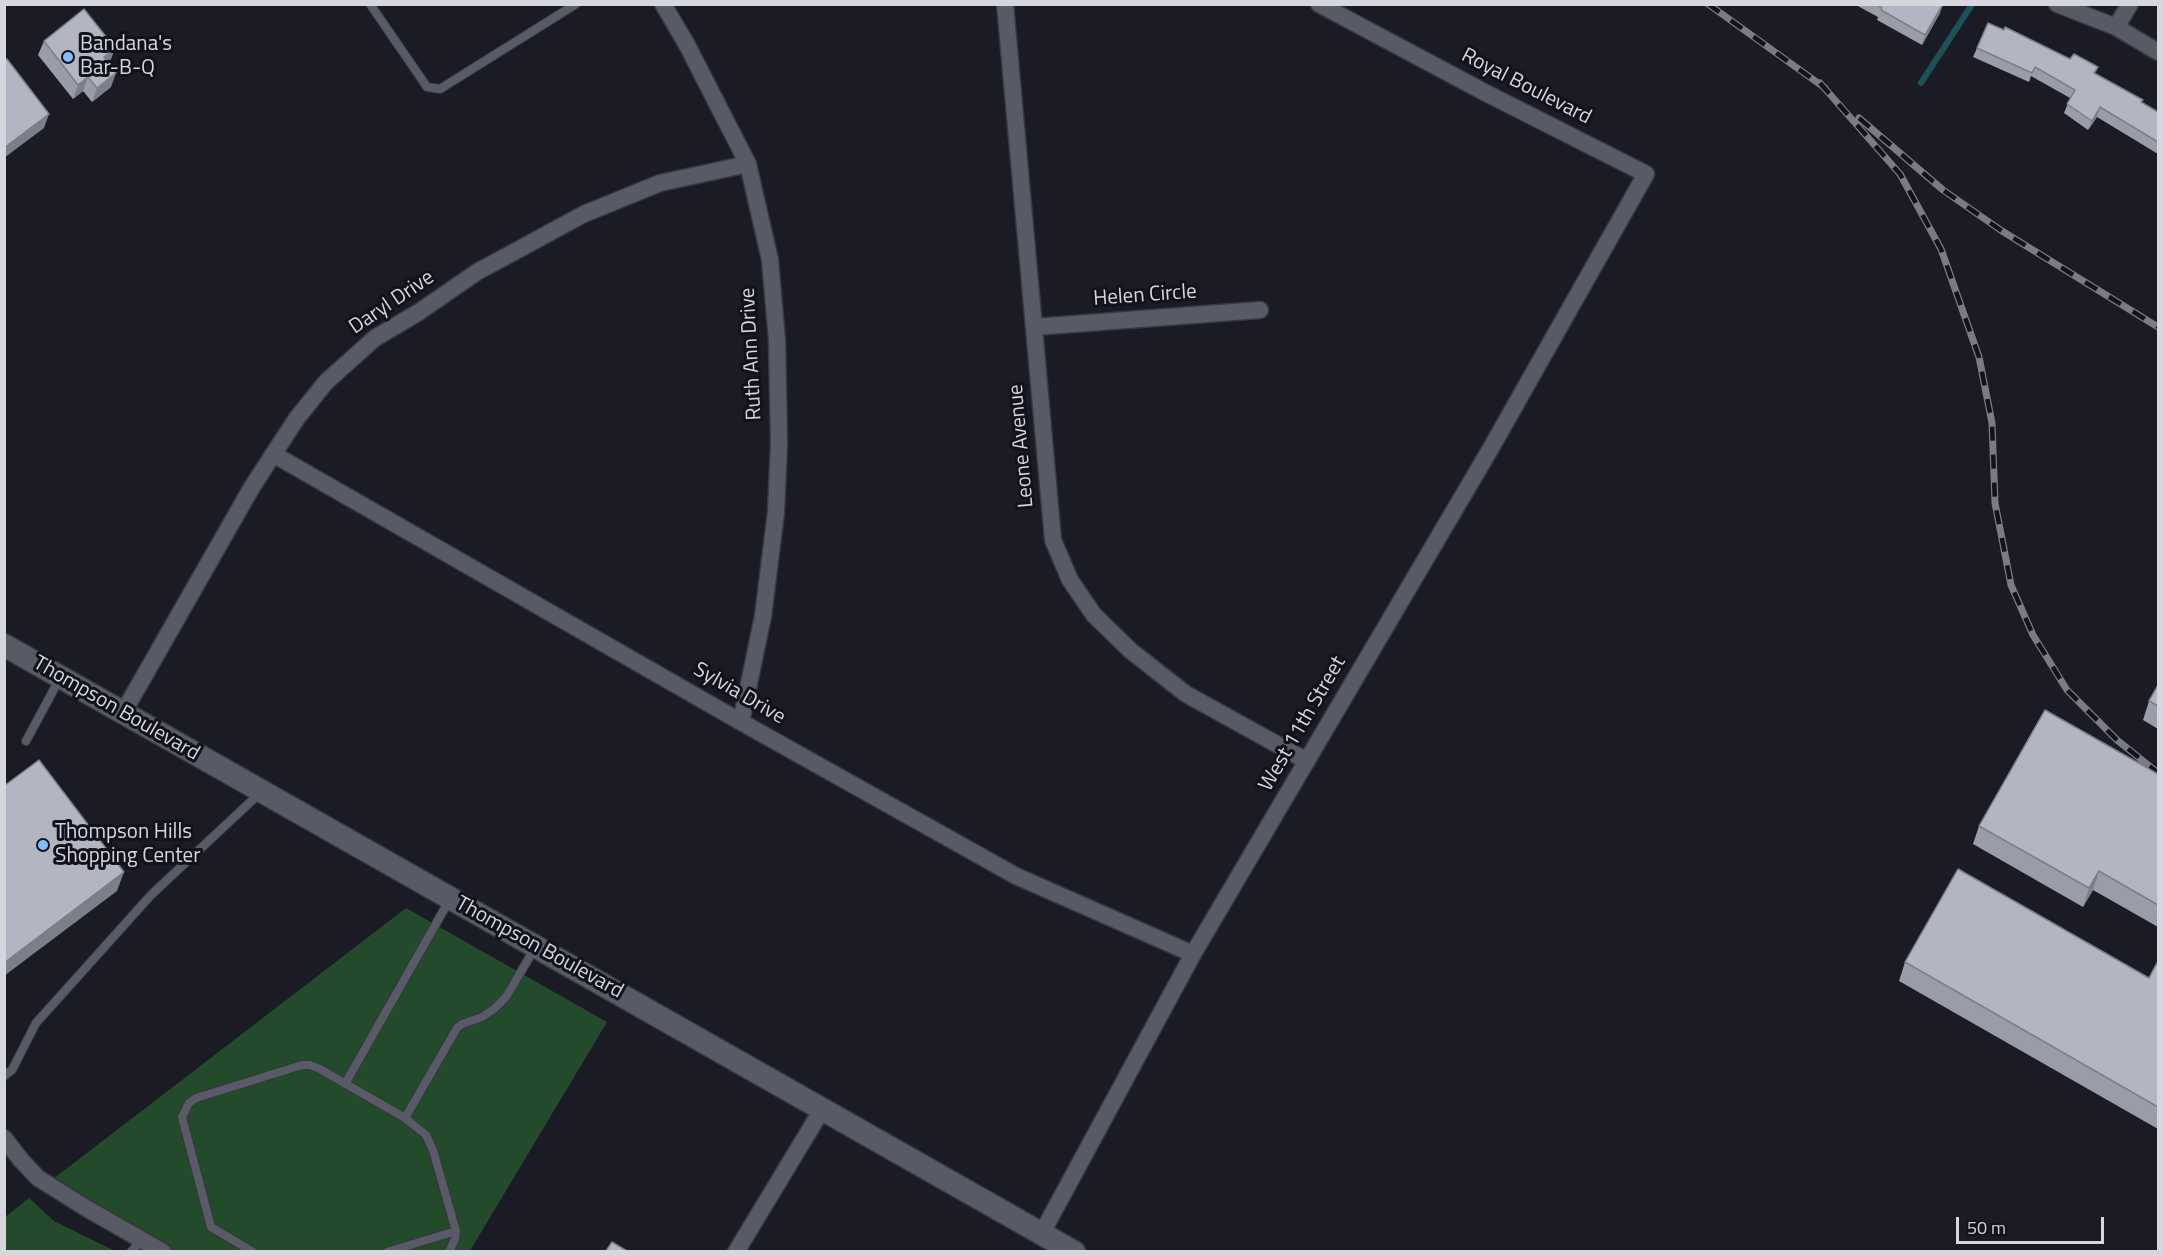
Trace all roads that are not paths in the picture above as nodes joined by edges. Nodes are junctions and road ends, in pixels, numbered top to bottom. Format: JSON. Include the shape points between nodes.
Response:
{"nodes":[{"id":1,"x":369,"y":4,"type":"edge"},
{"id":2,"x":576,"y":4,"type":"edge"},
{"id":3,"x":663,"y":4,"type":"edge"},
{"id":4,"x":1005,"y":4,"type":"edge"},
{"id":5,"x":1319,"y":4,"type":"edge"},
{"id":6,"x":2057,"y":4,"type":"edge"},
{"id":7,"x":2130,"y":4,"type":"edge"},
{"id":8,"x":2116,"y":27,"type":"junction"},
{"id":9,"x":2158,"y":52,"type":"edge"},
{"id":10,"x":748,"y":164,"type":"junction"},
{"id":11,"x":1608,"y":240,"type":"joint"},
{"id":12,"x":1260,"y":310,"type":"dead end"},
{"id":13,"x":1034,"y":327,"type":"junction"},
{"id":14,"x":273,"y":454,"type":"junction"},
{"id":15,"x":4,"y":645,"type":"edge"},
{"id":16,"x":60,"y":677,"type":"junction"},
{"id":17,"x":123,"y":713,"type":"junction"},
{"id":18,"x":741,"y":722,"type":"junction"},
{"id":19,"x":26,"y":741,"type":"dead end"},
{"id":20,"x":1307,"y":761,"type":"junction"},
{"id":21,"x":261,"y":792,"type":"junction"},
{"id":22,"x":450,"y":898,"type":"junction"},
{"id":23,"x":536,"y":946,"type":"junction"},
{"id":24,"x":1193,"y":954,"type":"junction"},
{"id":25,"x":4,"y":1076,"type":"edge"},
{"id":26,"x":345,"y":1084,"type":"junction"},
{"id":27,"x":823,"y":1107,"type":"junction"},
{"id":28,"x":405,"y":1118,"type":"junction"},
{"id":29,"x":4,"y":1138,"type":"edge"},
{"id":30,"x":456,"y":1232,"type":"junction"},
{"id":31,"x":1042,"y":1233,"type":"junction"},
{"id":32,"x":136,"y":1246,"type":"edge"},
{"id":33,"x":243,"y":1249,"type":"edge"},
{"id":34,"x":163,"y":1251,"type":"edge"},
{"id":35,"x":253,"y":1251,"type":"edge"},
{"id":36,"x":387,"y":1251,"type":"edge"},
{"id":37,"x":449,"y":1251,"type":"edge"},
{"id":38,"x":736,"y":1251,"type":"edge"},
{"id":39,"x":1074,"y":1251,"type":"edge"}],
"edges":[{"from":1,"to":2,"type":"lane","via":[[427,87],[440,89]]},
{"from":3,"to":10,"type":"street","name":"Ruth Ann Drive"},
{"from":4,"to":13,"type":"street","name":"Leone Avenue"},
{"from":5,"to":11,"type":"street","name":"Royal Boulevard","via":[[1646,174]]},
{"from":6,"to":8,"type":"street"},
{"from":7,"to":8,"type":"street"},
{"from":8,"to":9,"type":"street"},
{"from":10,"to":14,"type":"street","name":"Daryl Drive","via":[[660,183],[584,214],[477,272],[375,338],[326,382]]},
{"from":10,"to":18,"type":"street","name":"Ruth Ann Drive","via":[[770,260],[777,340],[779,442],[776,512],[763,616]]},
{"from":11,"to":20,"type":"street","name":"West 11th Street"},
{"from":12,"to":13,"type":"street","name":"Helen Circle"},
{"from":13,"to":20,"type":"street","name":"Leone Avenue","via":[[1053,540],[1070,580],[1094,615],[1131,651],[1186,694]]},
{"from":14,"to":17,"type":"street","name":"Daryl Drive"},
{"from":14,"to":18,"type":"street","name":"Sylvia Drive"},
{"from":15,"to":16,"type":"main road","name":"Thompson Boulevard"},
{"from":16,"to":17,"type":"main road","name":"Thompson Boulevard"},
{"from":16,"to":19,"type":"lane"},
{"from":17,"to":21,"type":"main road","name":"Thompson Boulevard"},
{"from":18,"to":24,"type":"street","name":"Sylvia Drive","via":[[1016,876]]},
{"from":20,"to":24,"type":"street","name":"West 11th Street"},
{"from":21,"to":22,"type":"main road","name":"Thompson Boulevard"},
{"from":21,"to":25,"type":"lane","via":[[143,904],[36,1023],[12,1070]]},
{"from":22,"to":23,"type":"main road","name":"Thompson Boulevard"},
{"from":22,"to":26,"type":"lane"},
{"from":23,"to":27,"type":"main road","name":"Thompson Boulevard"},
{"from":23,"to":28,"type":"lane","via":[[506,998],[482,1017],[457,1028]]},
{"from":24,"to":31,"type":"street","name":"West 11th Street"},
{"from":26,"to":28,"type":"lane"},
{"from":26,"to":33,"type":"lane","via":[[320,1069],[302,1065],[196,1098],[184,1110],[182,1118],[211,1227]]},
{"from":27,"to":31,"type":"main road","name":"Thompson Boulevard"},
{"from":27,"to":38,"type":"street"},
{"from":28,"to":30,"type":"lane","via":[[429,1140]]},
{"from":29,"to":32,"type":"street","via":[[38,1178]]},
{"from":30,"to":36,"type":"lane"},
{"from":30,"to":37,"type":"lane"},
{"from":31,"to":39,"type":"main road","name":"Thompson Boulevard"},
{"from":32,"to":34,"type":"street"},
{"from":33,"to":35,"type":"lane"}]}
